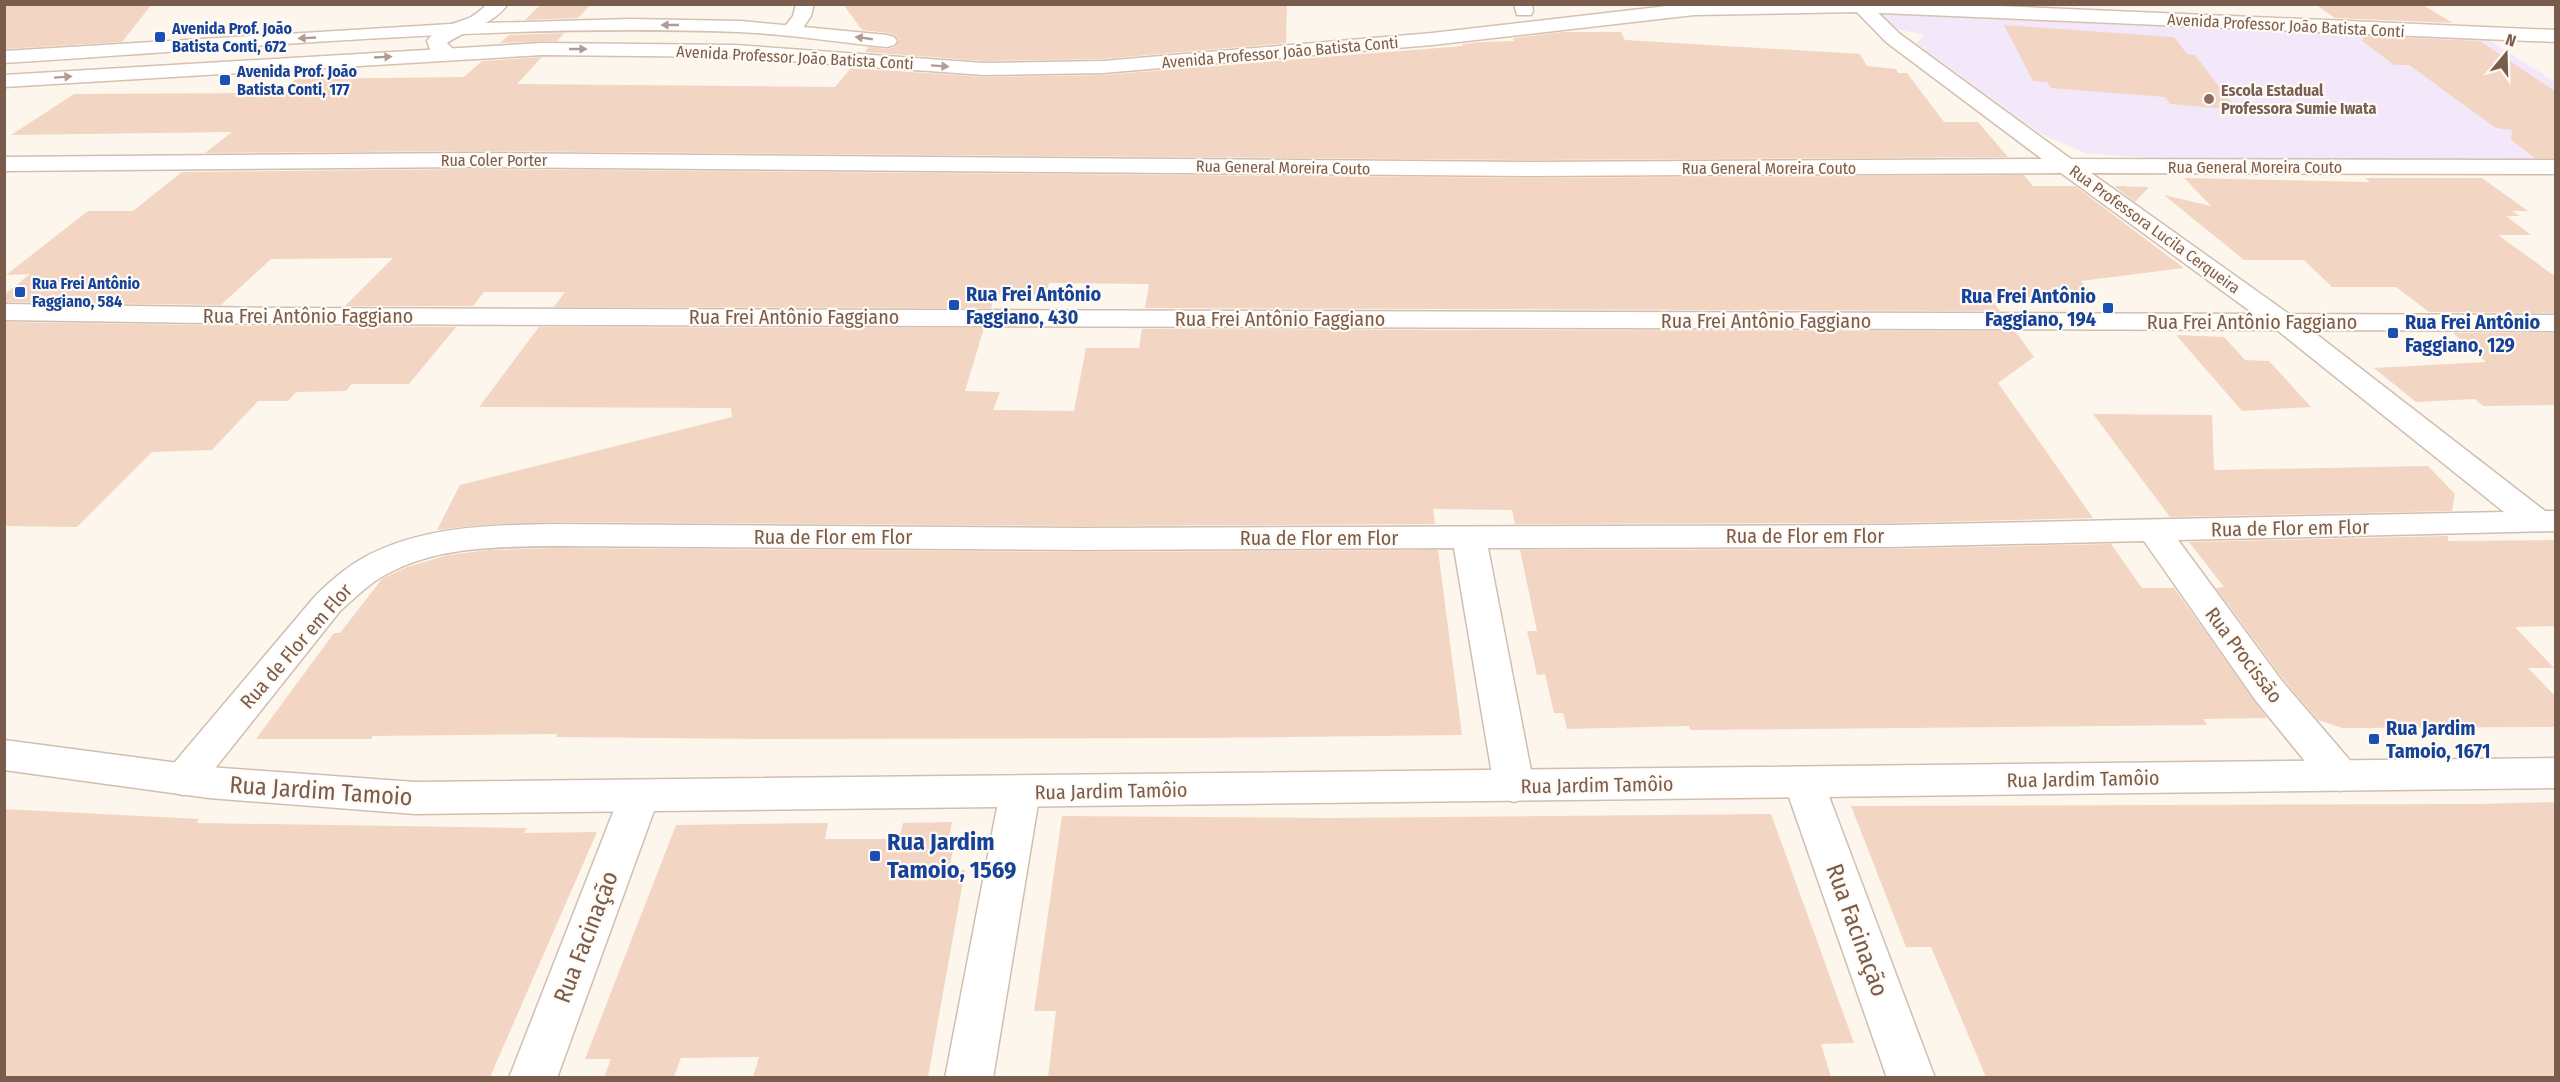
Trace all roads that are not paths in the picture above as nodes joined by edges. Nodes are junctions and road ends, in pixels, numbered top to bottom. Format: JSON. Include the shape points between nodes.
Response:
{"nodes":[{"id":1,"x":499,"y":4,"type":"edge"},
{"id":2,"x":805,"y":4,"type":"edge"},
{"id":3,"x":1592,"y":4,"type":"edge"},
{"id":4,"x":2176,"y":4,"type":"edge"},
{"id":5,"x":1858,"y":5,"type":"edge"},
{"id":6,"x":1523,"y":8,"type":"edge"},
{"id":7,"x":1492,"y":13,"type":"dead end"},
{"id":8,"x":1427,"y":21,"type":"dead end"},
{"id":9,"x":2556,"y":22,"type":"edge"},
{"id":10,"x":485,"y":24,"type":"junction"},
{"id":11,"x":454,"y":29,"type":"junction"},
{"id":12,"x":792,"y":30,"type":"junction"},
{"id":13,"x":2556,"y":36,"type":"edge"},
{"id":14,"x":909,"y":43,"type":"dead end"},
{"id":15,"x":1005,"y":50,"type":"dead end"},
{"id":16,"x":741,"y":52,"type":"junction"},
{"id":17,"x":457,"y":53,"type":"junction"},
{"id":18,"x":4,"y":57,"type":"edge"},
{"id":19,"x":4,"y":81,"type":"edge"},
{"id":20,"x":4,"y":164,"type":"edge"},
{"id":21,"x":983,"y":165,"type":"joint"},
{"id":22,"x":2068,"y":166,"type":"junction"},
{"id":23,"x":2556,"y":167,"type":"edge"},
{"id":24,"x":4,"y":312,"type":"edge"},
{"id":25,"x":2283,"y":322,"type":"junction"},
{"id":26,"x":2556,"y":323,"type":"edge"},
{"id":27,"x":2546,"y":521,"type":"edge"},
{"id":28,"x":2153,"y":530,"type":"junction"},
{"id":29,"x":1469,"y":537,"type":"junction"},
{"id":30,"x":4,"y":755,"type":"edge"},
{"id":31,"x":2556,"y":773,"type":"edge"},
{"id":32,"x":2340,"y":776,"type":"junction"},
{"id":33,"x":183,"y":780,"type":"junction"},
{"id":34,"x":1804,"y":783,"type":"junction"},
{"id":35,"x":1514,"y":786,"type":"junction"},
{"id":36,"x":1020,"y":792,"type":"junction"},
{"id":37,"x":639,"y":797,"type":"junction"},
{"id":38,"x":533,"y":1077,"type":"edge"},
{"id":39,"x":969,"y":1077,"type":"edge"},
{"id":40,"x":1911,"y":1077,"type":"edge"}],
"edges":[{"from":1,"to":10,"type":"street"},
{"from":2,"to":12,"type":"street"},
{"from":3,"to":6,"type":"street"},
{"from":4,"to":9,"type":"street","name":"Avenida Professor João Batista Conti"},
{"from":5,"to":13,"type":"street","name":"Avenida Professor João Batista Conti"},
{"from":16,"to":5,"type":"street","name":"Avenida Professor João Batista Conti","one_way":true,"via":[[984,69],[1102,67],[1432,39],[1694,9]]},
{"from":5,"to":22,"type":"street","name":"Rua Professora Lucila Cerqueira","via":[[1903,45]]},
{"from":6,"to":7,"type":"street"},
{"from":8,"to":15,"type":"street","name":"Avenida Professor João Batista Conti","via":[[1211,42]]},
{"from":10,"to":11,"type":"street","name":"Avenida Professor João Batista Conti"},
{"from":12,"to":10,"type":"street","name":"Avenida Professor João Batista Conti","one_way":true},
{"from":10,"to":17,"type":"street","via":[[491,34],[486,42]]},
{"from":11,"to":17,"type":"street","via":[[437,41],[438,48]]},
{"from":11,"to":18,"type":"street","name":"Avenida Professor João Batista Conti","one_way":true},
{"from":14,"to":12,"type":"street","name":"Avenida Professor João Batista Conti","one_way":true},
{"from":12,"to":16,"type":"street"},
{"from":17,"to":16,"type":"street","name":"Avenida Professor João Batista Conti","one_way":true,"via":[[542,49]]},
{"from":19,"to":17,"type":"street","name":"Avenida Professor João Batista Conti","one_way":true},
{"from":20,"to":21,"type":"street","name":"Rua Coler Porter","via":[[483,160]]},
{"from":21,"to":22,"type":"street","name":"Rua General Moreira Couto","via":[[1531,169]]},
{"from":22,"to":23,"type":"street","name":"Rua General Moreira Couto"},
{"from":22,"to":25,"type":"street","name":"Rua Professora Lucila Cerqueira"},
{"from":24,"to":25,"type":"street","name":"Rua Frei Antônio Faggiano"},
{"from":25,"to":26,"type":"street","name":"Rua Frei Antônio Faggiano"},
{"from":25,"to":27,"type":"street","name":"Rua Professora Lucila Cerqueira"},
{"from":27,"to":28,"type":"street","name":"Rua de Flor em Flor"},
{"from":28,"to":29,"type":"street","name":"Rua de Flor em Flor","via":[[1892,536]]},
{"from":28,"to":32,"type":"street","name":"Rua Procissão","via":[[2270,691]]},
{"from":29,"to":33,"type":"street","name":"Rua de Flor em Flor","via":[[555,535],[454,540],[417,549],[375,566],[352,581],[328,603]]},
{"from":29,"to":35,"type":"street"},
{"from":30,"to":33,"type":"street","name":"Rua Jardim Tamoio"},
{"from":31,"to":32,"type":"street","name":"Rua Jardim Tamôio"},
{"from":32,"to":34,"type":"street","name":"Rua Jardim Tamôio"},
{"from":33,"to":37,"type":"street","name":"Rua Jardim Tamoio","via":[[415,798]]},
{"from":34,"to":35,"type":"street","name":"Rua Jardim Tamôio"},
{"from":34,"to":40,"type":"street","name":"Rua Facinação"},
{"from":35,"to":36,"type":"street","name":"Rua Jardim Tamôio"},
{"from":36,"to":37,"type":"street","name":"Rua Jardim Tamôio"},
{"from":36,"to":39,"type":"street"},
{"from":37,"to":38,"type":"street","name":"Rua Facinação"}]}
